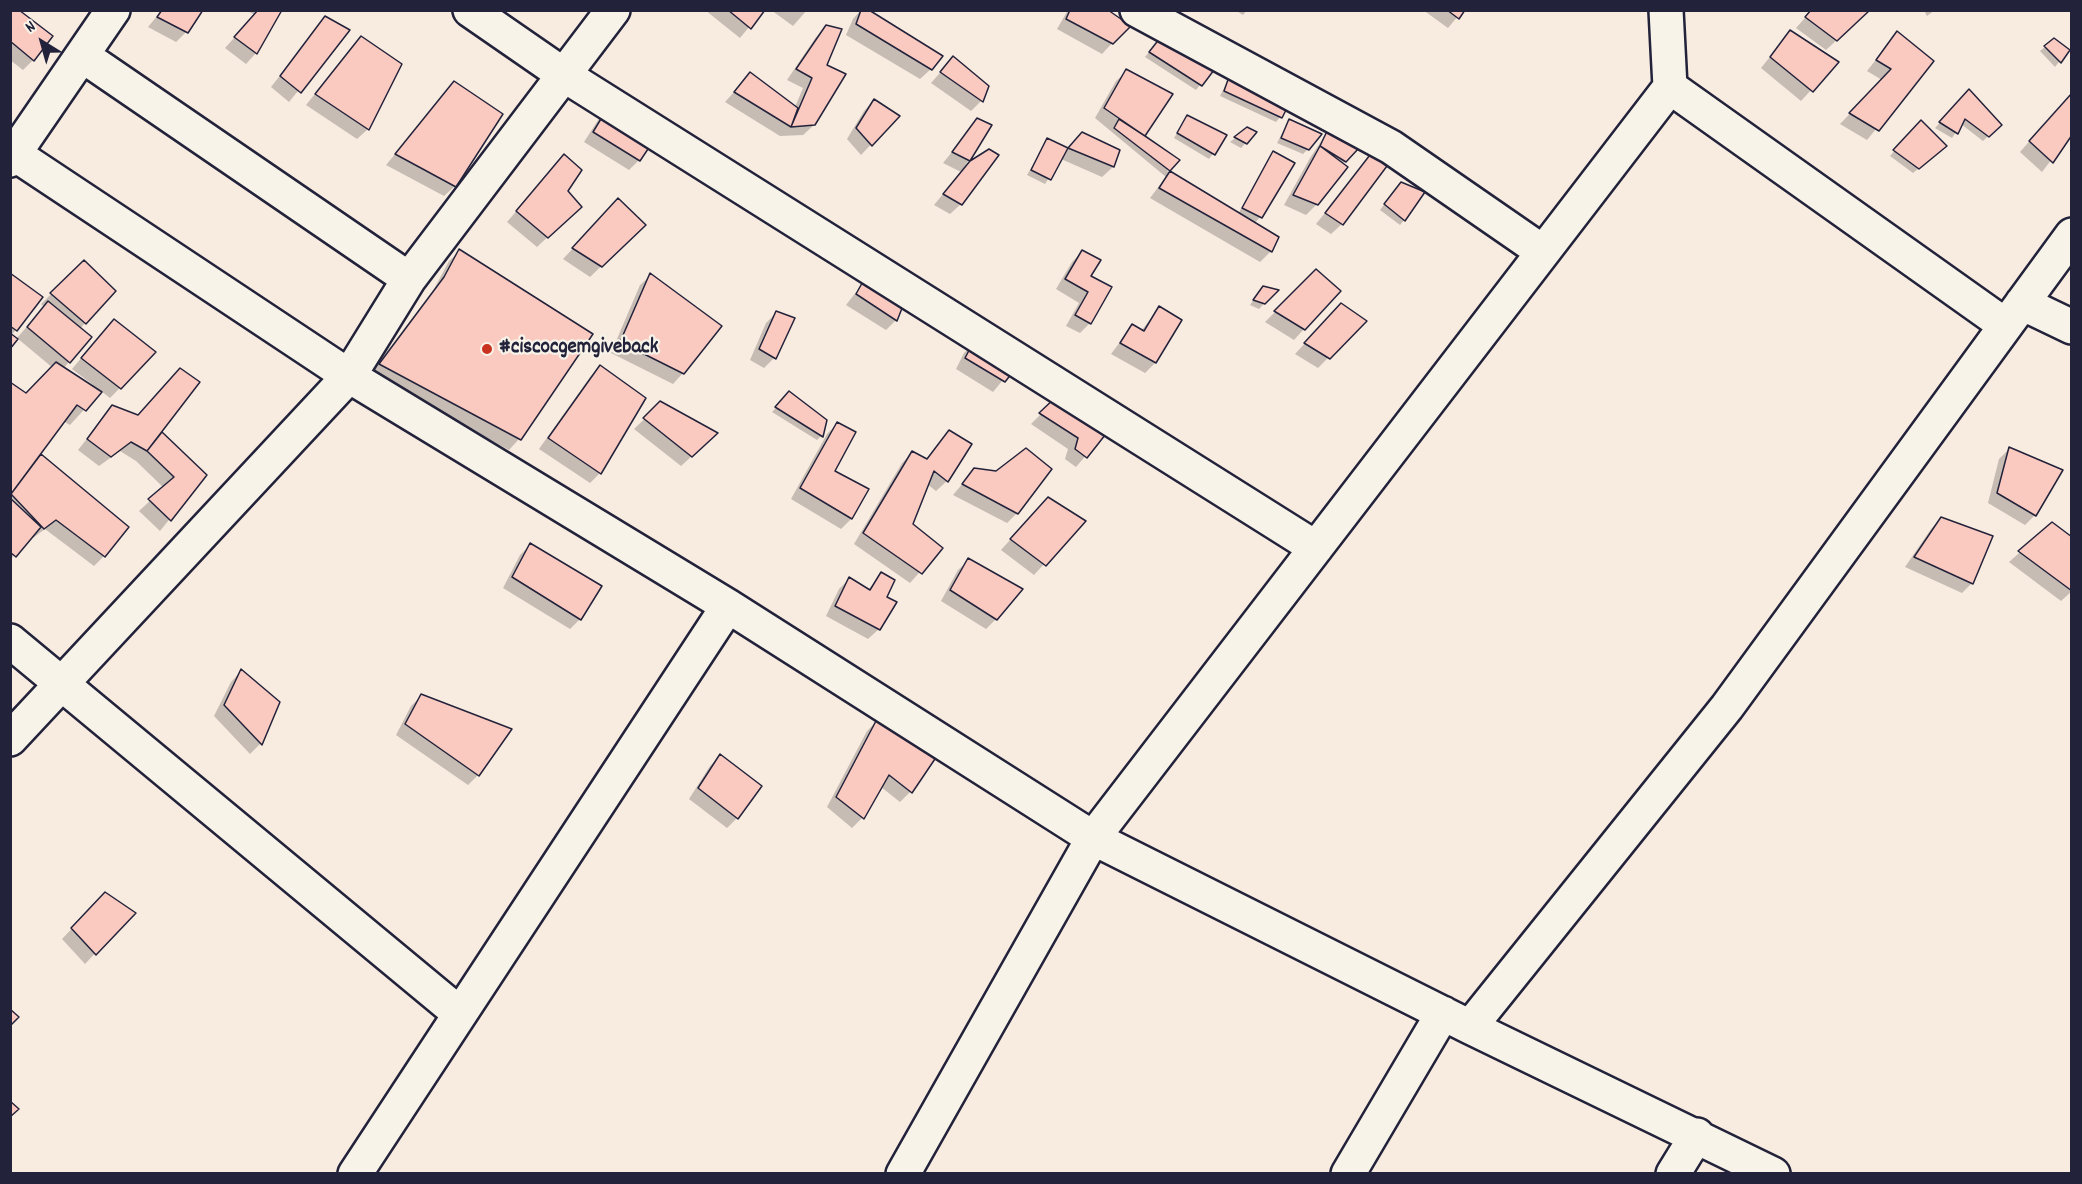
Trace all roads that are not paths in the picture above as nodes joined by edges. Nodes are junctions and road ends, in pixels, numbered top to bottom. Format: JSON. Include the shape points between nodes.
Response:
{"nodes":[{"id":1,"x":113,"y":10,"type":"edge"},
{"id":2,"x":470,"y":10,"type":"edge"},
{"id":3,"x":613,"y":10,"type":"edge"},
{"id":4,"x":1137,"y":10,"type":"edge"},
{"id":5,"x":1666,"y":10,"type":"edge"},
{"id":6,"x":83,"y":56,"type":"junction"},
{"id":7,"x":564,"y":75,"type":"junction"},
{"id":8,"x":1670,"y":87,"type":"junction"},
{"id":9,"x":12,"y":155,"type":"edge"},
{"id":10,"x":2072,"y":235,"type":"edge"},
{"id":11,"x":1543,"y":252,"type":"junction"},
{"id":12,"x":409,"y":279,"type":"junction"},
{"id":13,"x":2014,"y":314,"type":"junction"},
{"id":14,"x":2072,"y":327,"type":"edge"},
{"id":15,"x":349,"y":376,"type":"junction"},
{"id":16,"x":1316,"y":548,"type":"junction"},
{"id":17,"x":728,"y":606,"type":"junction"},
{"id":18,"x":10,"y":641,"type":"edge"},
{"id":19,"x":62,"y":682,"type":"junction"},
{"id":20,"x":10,"y":739,"type":"edge"},
{"id":21,"x":1093,"y":838,"type":"junction"},
{"id":22,"x":460,"y":1014,"type":"junction"},
{"id":23,"x":1457,"y":1020,"type":"junction"},
{"id":24,"x":1697,"y":1135,"type":"junction"},
{"id":25,"x":355,"y":1173,"type":"edge"},
{"id":26,"x":903,"y":1173,"type":"edge"},
{"id":27,"x":1348,"y":1173,"type":"edge"},
{"id":28,"x":1673,"y":1173,"type":"edge"},
{"id":29,"x":1773,"y":1173,"type":"edge"}],
"edges":[{"from":1,"to":6,"type":"street"},
{"from":2,"to":7,"type":"street"},
{"from":3,"to":7,"type":"street"},
{"from":4,"to":11,"type":"street","via":[[1391,147]]},
{"from":5,"to":8,"type":"street"},
{"from":6,"to":9,"type":"street"},
{"from":6,"to":12,"type":"street"},
{"from":7,"to":12,"type":"street"},
{"from":7,"to":16,"type":"street"},
{"from":8,"to":11,"type":"street"},
{"from":8,"to":13,"type":"street"},
{"from":9,"to":15,"type":"street"},
{"from":10,"to":13,"type":"street"},
{"from":11,"to":16,"type":"street"},
{"from":12,"to":15,"type":"street"},
{"from":13,"to":14,"type":"street"},
{"from":13,"to":23,"type":"street","via":[[1727,707]]},
{"from":15,"to":17,"type":"street"},
{"from":15,"to":19,"type":"street"},
{"from":16,"to":21,"type":"street"},
{"from":17,"to":21,"type":"street"},
{"from":17,"to":22,"type":"street"},
{"from":18,"to":19,"type":"street"},
{"from":19,"to":20,"type":"street"},
{"from":19,"to":22,"type":"street"},
{"from":21,"to":23,"type":"street"},
{"from":21,"to":26,"type":"street"},
{"from":22,"to":25,"type":"street"},
{"from":23,"to":24,"type":"street"},
{"from":23,"to":27,"type":"street"},
{"from":24,"to":28,"type":"street"},
{"from":24,"to":29,"type":"street"}]}
